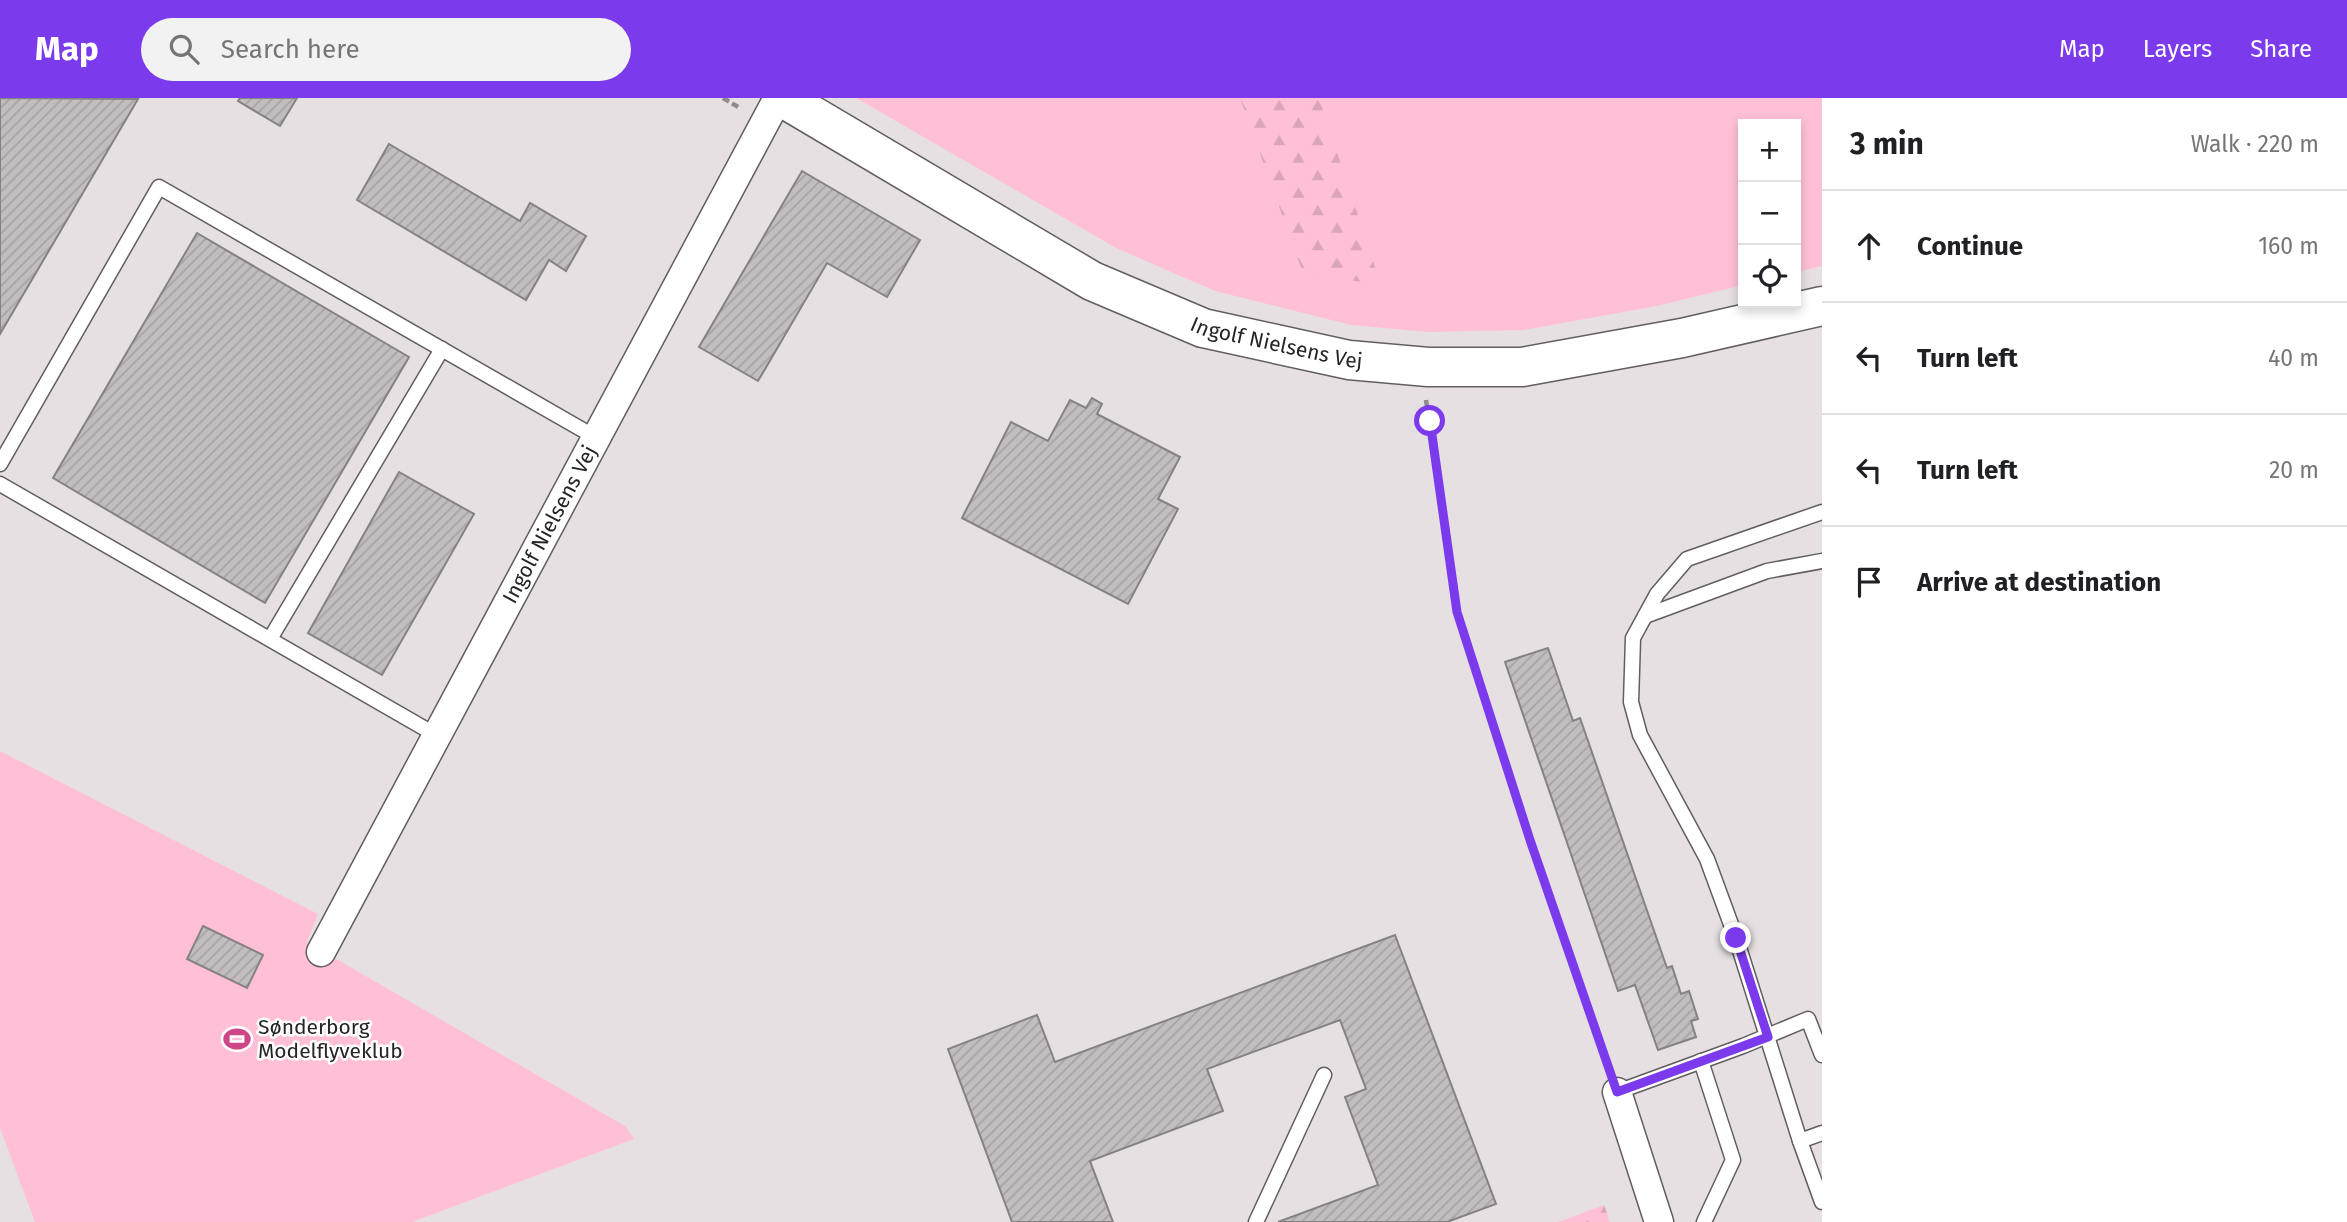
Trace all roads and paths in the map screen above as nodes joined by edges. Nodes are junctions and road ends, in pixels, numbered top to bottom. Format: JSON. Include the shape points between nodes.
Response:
{"nodes":[{"id":1,"x":781,"y":98,"type":"edge"},
{"id":2,"x":1822,"y":306,"type":"edge"},
{"id":3,"x":442,"y":349,"type":"junction"},
{"id":4,"x":1426,"y":398,"type":"dead end"},
{"id":5,"x":595,"y":437,"type":"junction"},
{"id":6,"x":0,"y":464,"type":"edge"},
{"id":7,"x":0,"y":484,"type":"edge"},
{"id":8,"x":1822,"y":512,"type":"edge"},
{"id":9,"x":1822,"y":561,"type":"edge"},
{"id":10,"x":1645,"y":616,"type":"junction"},
{"id":11,"x":270,"y":639,"type":"junction"},
{"id":12,"x":436,"y":735,"type":"junction"},
{"id":13,"x":321,"y":952,"type":"dead end"},
{"id":14,"x":1768,"y":1037,"type":"junction"},
{"id":15,"x":1822,"y":1055,"type":"edge"},
{"id":16,"x":1701,"y":1061,"type":"junction"},
{"id":17,"x":1324,"y":1075,"type":"dead end"},
{"id":18,"x":1617,"y":1092,"type":"junction"},
{"id":19,"x":1822,"y":1133,"type":"edge"},
{"id":20,"x":1800,"y":1141,"type":"junction"},
{"id":21,"x":1822,"y":1202,"type":"edge"},
{"id":22,"x":1256,"y":1222,"type":"edge"},
{"id":23,"x":1659,"y":1222,"type":"edge"},
{"id":24,"x":1704,"y":1222,"type":"edge"}],
"edges":[{"from":1,"to":2,"type":"street","name":"Ingolf Nielsens Vej","via":[[1092,281],[1203,328],[1349,360],[1428,367],[1522,367]]},
{"from":1,"to":5,"type":"street","name":"Ingolf Nielsens Vej"},
{"from":3,"to":5,"type":"lane"},
{"from":3,"to":6,"type":"lane","via":[[159,187]]},
{"from":3,"to":11,"type":"lane"},
{"from":4,"to":18,"type":"path","via":[[1457,612]]},
{"from":5,"to":12,"type":"street","name":"Ingolf Nielsens Vej"},
{"from":7,"to":11,"type":"lane"},
{"from":8,"to":10,"type":"lane","via":[[1687,559]]},
{"from":9,"to":10,"type":"lane","via":[[1767,571]]},
{"from":10,"to":14,"type":"lane","via":[[1633,638],[1631,702],[1640,735],[1707,859]]},
{"from":11,"to":12,"type":"lane"},
{"from":12,"to":13,"type":"street","name":"Ingolf Nielsens Vej"},
{"from":14,"to":15,"type":"lane","via":[[1808,1019]]},
{"from":14,"to":16,"type":"lane"},
{"from":14,"to":20,"type":"lane"},
{"from":16,"to":18,"type":"lane"},
{"from":16,"to":24,"type":"lane","via":[[1733,1160]]},
{"from":17,"to":22,"type":"lane"},
{"from":18,"to":23,"type":"street"},
{"from":19,"to":20,"type":"lane"},
{"from":20,"to":21,"type":"lane"}]}
